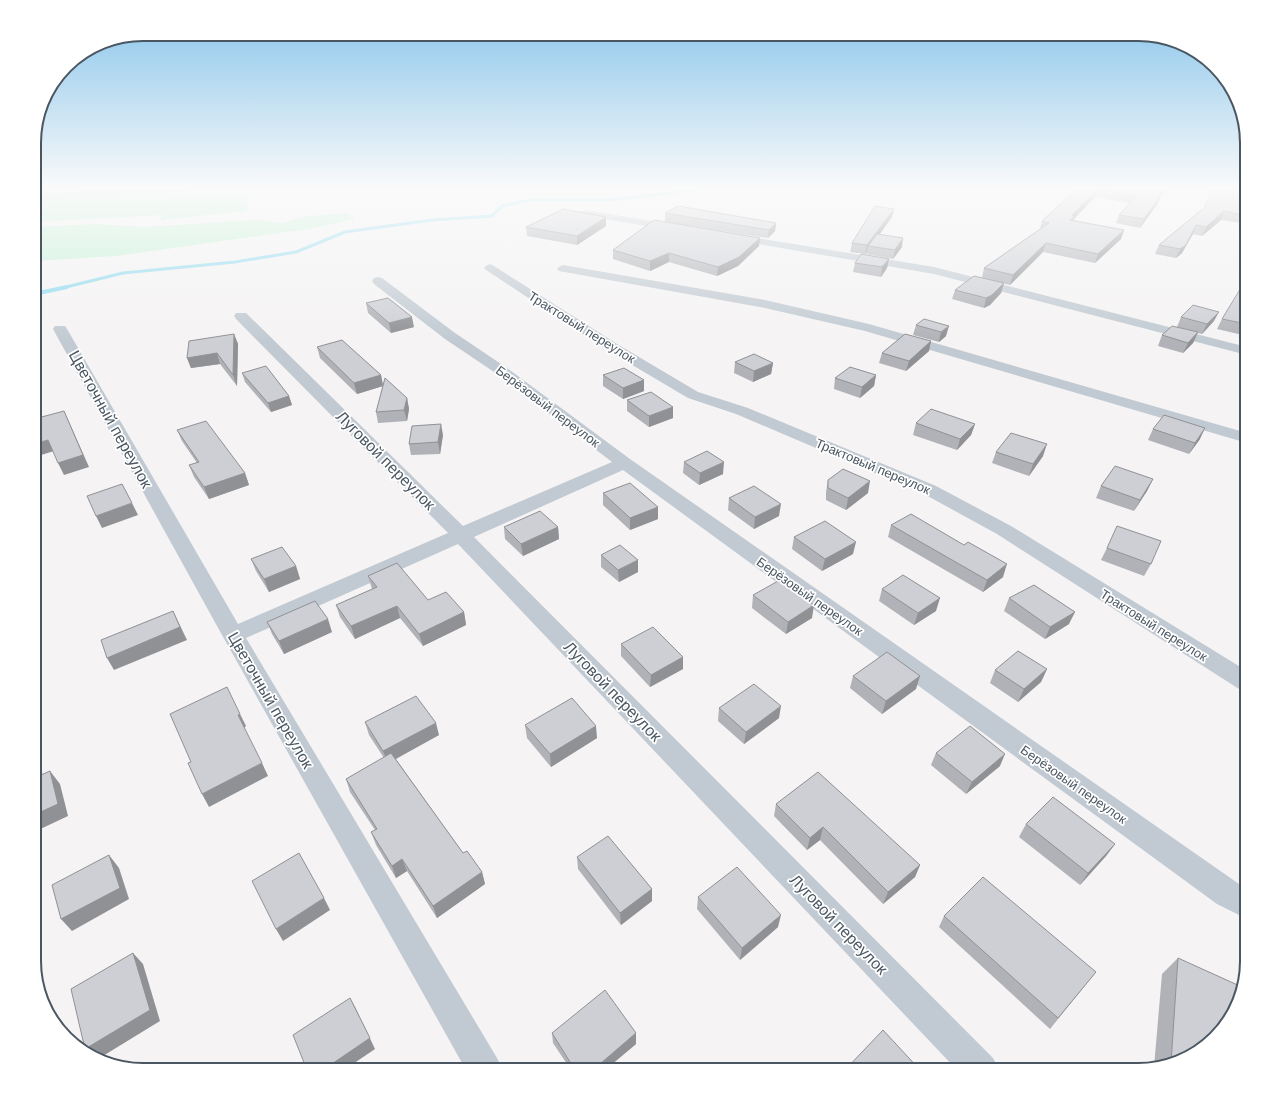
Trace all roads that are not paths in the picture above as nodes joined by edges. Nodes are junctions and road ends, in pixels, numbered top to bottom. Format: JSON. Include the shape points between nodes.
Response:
{"nodes":[{"id":1,"x":746,"y":240,"type":"edge"},
{"id":2,"x":490,"y":268,"type":"dead end"},
{"id":3,"x":563,"y":269,"type":"dead end"},
{"id":4,"x":378,"y":281,"type":"dead end"},
{"id":5,"x":241,"y":316,"type":"dead end"},
{"id":6,"x":60,"y":329,"type":"dead end"},
{"id":7,"x":1240,"y":350,"type":"edge"},
{"id":8,"x":1240,"y":436,"type":"edge"},
{"id":9,"x":624,"y":463,"type":"junction"},
{"id":10,"x":460,"y":534,"type":"junction"},
{"id":11,"x":233,"y":635,"type":"junction"},
{"id":12,"x":1240,"y":679,"type":"edge"},
{"id":13,"x":1240,"y":900,"type":"edge"},
{"id":14,"x":481,"y":1063,"type":"edge"},
{"id":15,"x":974,"y":1063,"type":"edge"}],
"edges":[{"from":1,"to":7,"type":"street","via":[[934,271]]},
{"from":2,"to":12,"type":"street","name":"Трактовый переулок","via":[[612,347],[693,395],[742,411],[923,487],[1004,530]]},
{"from":3,"to":8,"type":"street","via":[[765,304],[869,328]]},
{"from":4,"to":9,"type":"street","name":"Берёзовый переулок"},
{"from":5,"to":10,"type":"street","name":"Луговой переулок"},
{"from":6,"to":11,"type":"street","name":"Цветочный переулок"},
{"from":9,"to":10,"type":"street"},
{"from":9,"to":13,"type":"street","name":"Берёзовый переулок"},
{"from":10,"to":11,"type":"street"},
{"from":10,"to":15,"type":"street","name":"Луговой переулок"},
{"from":11,"to":14,"type":"street","name":"Цветочный переулок"}]}
